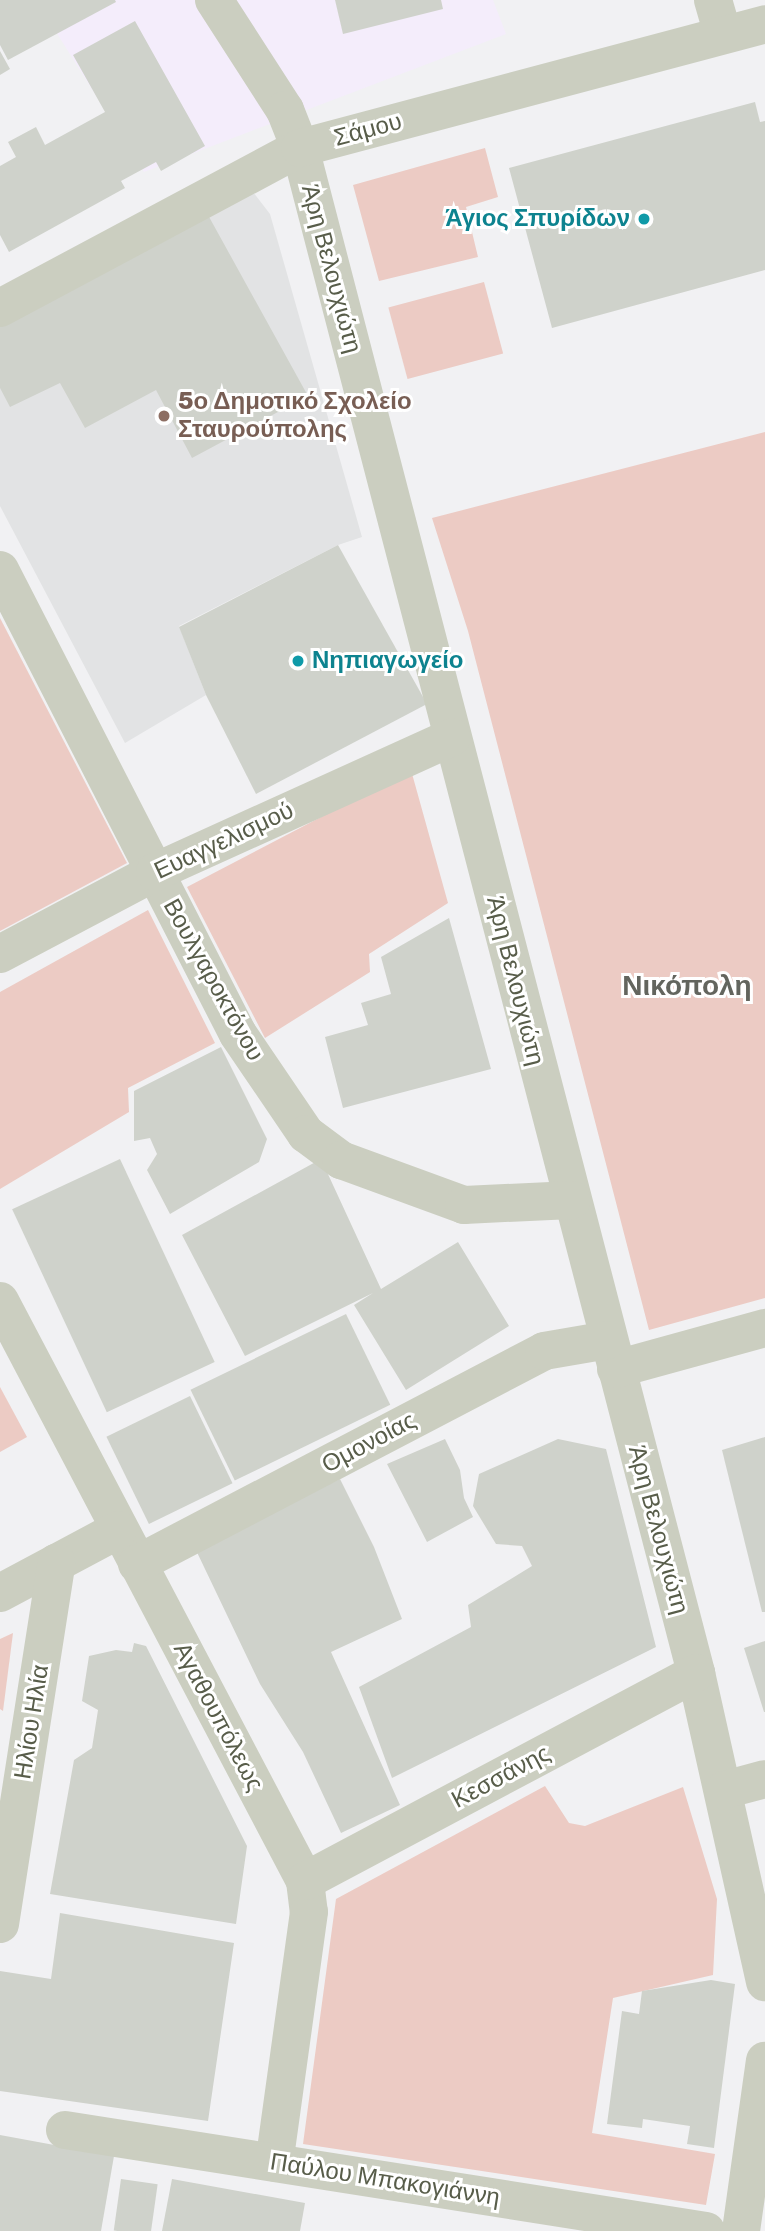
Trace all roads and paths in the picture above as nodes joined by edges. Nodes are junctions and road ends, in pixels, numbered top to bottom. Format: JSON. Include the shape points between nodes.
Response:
{"nodes":[{"id":1,"x":214,"y":0,"type":"edge"},
{"id":2,"x":718,"y":18,"type":"edge"},
{"id":3,"x":765,"y":24,"type":"edge"},
{"id":4,"x":300,"y":148,"type":"junction"},
{"id":5,"x":0,"y":307,"type":"edge"},
{"id":6,"x":0,"y":569,"type":"edge"},
{"id":7,"x":452,"y":737,"type":"junction"},
{"id":8,"x":155,"y":872,"type":"junction"},
{"id":9,"x":0,"y":954,"type":"edge"},
{"id":10,"x":572,"y":1200,"type":"junction"},
{"id":11,"x":0,"y":1301,"type":"edge"},
{"id":12,"x":765,"y":1328,"type":"edge"},
{"id":13,"x":612,"y":1355,"type":"junction"},
{"id":14,"x":118,"y":1530,"type":"junction"},
{"id":15,"x":57,"y":1562,"type":"junction"},
{"id":16,"x":136,"y":1564,"type":"junction"},
{"id":17,"x":0,"y":1593,"type":"edge"},
{"id":18,"x":696,"y":1673,"type":"junction"},
{"id":19,"x":765,"y":1779,"type":"edge"},
{"id":20,"x":724,"y":1790,"type":"junction"},
{"id":21,"x":305,"y":1881,"type":"junction"},
{"id":22,"x":0,"y":1924,"type":"edge"},
{"id":23,"x":765,"y":1982,"type":"edge"},
{"id":24,"x":765,"y":2061,"type":"edge"},
{"id":25,"x":65,"y":2130,"type":"dead end"},
{"id":26,"x":274,"y":2163,"type":"junction"},
{"id":27,"x":706,"y":2231,"type":"edge"},
{"id":28,"x":741,"y":2231,"type":"edge"}],
"edges":[{"from":1,"to":4,"type":"street","name":"Άρη Βελουχιώτη","via":[[285,110]]},
{"from":2,"to":3,"type":"street","name":"Σάμου"},
{"from":2,"to":4,"type":"street","name":"Σάμου"},
{"from":4,"to":5,"type":"street","name":"Σάμου"},
{"from":4,"to":7,"type":"street","name":"Άρη Βελουχιώτη"},
{"from":6,"to":8,"type":"street","name":"Βουλγαροκτόνου"},
{"from":7,"to":8,"type":"street","name":"Ευαγγελισμού"},
{"from":7,"to":10,"type":"street","name":"Άρη Βελουχιώτη"},
{"from":8,"to":9,"type":"street","name":"Ευαγγελισμού"},
{"from":8,"to":10,"type":"street","name":"Βουλγαροκτόνου","via":[[238,1034],[306,1135],[341,1160],[464,1205]]},
{"from":10,"to":13,"type":"street","name":"Άρη Βελουχιώτη"},
{"from":11,"to":14,"type":"street","name":"Αγαθουπόλεως"},
{"from":12,"to":13,"type":"street","name":"Ομονοίας"},
{"from":13,"to":16,"type":"street","name":"Ομονοίας","via":[[544,1351]]},
{"from":13,"to":18,"type":"street","name":"Άρη Βελουχιώτη"},
{"from":14,"to":15,"type":"street"},
{"from":14,"to":16,"type":"street","name":"Αγαθουπόλεως"},
{"from":15,"to":17,"type":"street"},
{"from":15,"to":22,"type":"street","name":"Ηλίου Ηλία"},
{"from":16,"to":21,"type":"street","name":"Αγαθουπόλεως"},
{"from":18,"to":20,"type":"street","name":"Άρη Βελουχιώτη"},
{"from":18,"to":21,"type":"street","name":"Κεσσάνης"},
{"from":19,"to":20,"type":"street"},
{"from":20,"to":23,"type":"street","name":"Άρη Βελουχιώτη"},
{"from":21,"to":26,"type":"street","name":"Αγαθουπόλεως","via":[[309,1912]]},
{"from":24,"to":28,"type":"street"},
{"from":25,"to":26,"type":"street","name":"Παύλου Μπακογιάννη"},
{"from":26,"to":27,"type":"street","name":"Παύλου Μπακογιάννη"}]}
